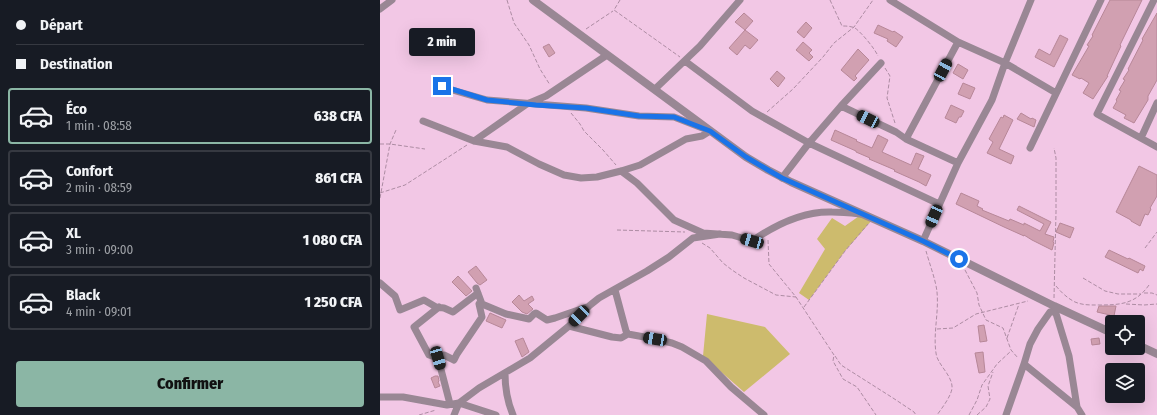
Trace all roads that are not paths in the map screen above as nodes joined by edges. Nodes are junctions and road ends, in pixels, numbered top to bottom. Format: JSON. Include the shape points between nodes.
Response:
{"nodes":[{"id":1,"x":392,"y":0,"type":"edge"},
{"id":2,"x":533,"y":0,"type":"edge"},
{"id":3,"x":740,"y":0,"type":"edge"},
{"id":4,"x":890,"y":0,"type":"edge"},
{"id":5,"x":1101,"y":0,"type":"edge"},
{"id":6,"x":1154,"y":0,"type":"edge"},
{"id":7,"x":1028,"y":1,"type":"edge"},
{"id":8,"x":380,"y":8,"type":"edge"},
{"id":9,"x":958,"y":42,"type":"junction"},
{"id":10,"x":607,"y":55,"type":"junction"},
{"id":11,"x":685,"y":61,"type":"junction"},
{"id":12,"x":881,"y":63,"type":"road end"},
{"id":13,"x":1005,"y":63,"type":"junction"},
{"id":14,"x":442,"y":86,"type":"dead end"},
{"id":15,"x":655,"y":89,"type":"junction"},
{"id":16,"x":1056,"y":93,"type":"junction"},
{"id":17,"x":1157,"y":103,"type":"edge"},
{"id":18,"x":527,"y":104,"type":"junction"},
{"id":19,"x":841,"y":106,"type":"junction"},
{"id":20,"x":423,"y":121,"type":"dead end"},
{"id":21,"x":710,"y":131,"type":"junction"},
{"id":22,"x":1140,"y":138,"type":"junction"},
{"id":23,"x":906,"y":139,"type":"junction"},
{"id":24,"x":474,"y":141,"type":"junction"},
{"id":25,"x":809,"y":143,"type":"junction"},
{"id":26,"x":1157,"y":147,"type":"edge"},
{"id":27,"x":1030,"y":148,"type":"dead end"},
{"id":28,"x":958,"y":163,"type":"junction"},
{"id":29,"x":621,"y":171,"type":"junction"},
{"id":30,"x":782,"y":178,"type":"junction"},
{"id":31,"x":939,"y":204,"type":"junction"},
{"id":32,"x":862,"y":214,"type":"junction"},
{"id":33,"x":720,"y":234,"type":"junction"},
{"id":34,"x":923,"y":241,"type":"junction"},
{"id":35,"x":380,"y":283,"type":"edge"},
{"id":36,"x":614,"y":290,"type":"junction"},
{"id":37,"x":481,"y":304,"type":"junction"},
{"id":38,"x":459,"y":306,"type":"junction"},
{"id":39,"x":589,"y":306,"type":"junction"},
{"id":40,"x":440,"y":307,"type":"junction"},
{"id":41,"x":1054,"y":309,"type":"junction"},
{"id":42,"x":568,"y":326,"type":"junction"},
{"id":43,"x":1105,"y":330,"type":"edge"},
{"id":44,"x":628,"y":334,"type":"junction"},
{"id":45,"x":1145,"y":348,"type":"edge"},
{"id":46,"x":1157,"y":354,"type":"edge"},
{"id":47,"x":438,"y":358,"type":"junction"},
{"id":48,"x":1024,"y":364,"type":"junction"},
{"id":49,"x":505,"y":373,"type":"junction"},
{"id":50,"x":380,"y":397,"type":"edge"},
{"id":51,"x":460,"y":403,"type":"junction"},
{"id":52,"x":450,"y":404,"type":"junction"},
{"id":53,"x":1077,"y":407,"type":"junction"},
{"id":54,"x":454,"y":415,"type":"edge"},
{"id":55,"x":496,"y":415,"type":"edge"},
{"id":56,"x":513,"y":415,"type":"edge"},
{"id":57,"x":764,"y":415,"type":"edge"},
{"id":58,"x":1006,"y":415,"type":"edge"},
{"id":59,"x":1082,"y":415,"type":"edge"}],
"edges":[{"from":1,"to":8,"type":"street"},
{"from":2,"to":10,"type":"street"},
{"from":3,"to":11,"type":"street"},
{"from":4,"to":9,"type":"street"},
{"from":5,"to":16,"type":"street"},
{"from":6,"to":22,"type":"street","via":[[1097,114]]},
{"from":7,"to":13,"type":"street"},
{"from":9,"to":13,"type":"street"},
{"from":9,"to":23,"type":"street"},
{"from":10,"to":15,"type":"street"},
{"from":10,"to":18,"type":"street","via":[[546,96]]},
{"from":11,"to":15,"type":"street"},
{"from":11,"to":25,"type":"street","via":[[752,111]]},
{"from":12,"to":19,"type":"street"},
{"from":13,"to":16,"type":"street"},
{"from":13,"to":28,"type":"street","via":[[992,100]]},
{"from":14,"to":18,"type":"street","via":[[487,100]]},
{"from":15,"to":21,"type":"street"},
{"from":16,"to":27,"type":"street"},
{"from":17,"to":22,"type":"street"},
{"from":18,"to":21,"type":"street","via":[[586,108],[639,116],[674,117]]},
{"from":18,"to":24,"type":"street"},
{"from":19,"to":23,"type":"street"},
{"from":19,"to":25,"type":"street"},
{"from":20,"to":24,"type":"street"},
{"from":21,"to":29,"type":"street","via":[[702,136],[686,139],[640,165]]},
{"from":21,"to":30,"type":"street","via":[[746,157]]},
{"from":22,"to":26,"type":"street"},
{"from":23,"to":28,"type":"street"},
{"from":24,"to":29,"type":"street","via":[[507,147],[564,175],[597,177]]},
{"from":25,"to":30,"type":"street"},
{"from":25,"to":31,"type":"street"},
{"from":28,"to":31,"type":"street"},
{"from":29,"to":33,"type":"street","via":[[637,183],[674,220],[703,233]]},
{"from":30,"to":32,"type":"street"},
{"from":31,"to":34,"type":"street"},
{"from":32,"to":33,"type":"street","via":[[813,214],[777,226],[752,241]]},
{"from":32,"to":34,"type":"street"},
{"from":33,"to":36,"type":"street","via":[[693,238],[668,257]]},
{"from":34,"to":41,"type":"street"},
{"from":35,"to":40,"type":"street","via":[[395,296],[400,310],[424,300]]},
{"from":36,"to":39,"type":"street"},
{"from":36,"to":44,"type":"street"},
{"from":37,"to":38,"type":"street"},
{"from":37,"to":38,"type":"street","via":[[477,291]]},
{"from":37,"to":39,"type":"street","via":[[506,314],[529,319],[536,313],[547,320]]},
{"from":37,"to":47,"type":"street","via":[[482,317],[454,360],[444,355]]},
{"from":38,"to":40,"type":"street","via":[[453,312]]},
{"from":39,"to":42,"type":"street"},
{"from":40,"to":47,"type":"street","via":[[414,327],[429,356]]},
{"from":41,"to":43,"type":"street"},
{"from":41,"to":48,"type":"street","via":[[1038,329]]},
{"from":41,"to":53,"type":"street","via":[[1069,356]]},
{"from":42,"to":44,"type":"street","via":[[612,338],[621,338]]},
{"from":42,"to":49,"type":"street","via":[[530,358]]},
{"from":44,"to":57,"type":"street","via":[[672,343],[706,361]]},
{"from":45,"to":46,"type":"street"},
{"from":47,"to":52,"type":"street"},
{"from":48,"to":53,"type":"street"},
{"from":48,"to":58,"type":"street"},
{"from":49,"to":51,"type":"street"},
{"from":49,"to":56,"type":"street","via":[[505,385]]},
{"from":50,"to":52,"type":"street","via":[[403,397]]},
{"from":51,"to":52,"type":"street"},
{"from":51,"to":54,"type":"street"},
{"from":51,"to":55,"type":"street"},
{"from":53,"to":59,"type":"street"}]}
